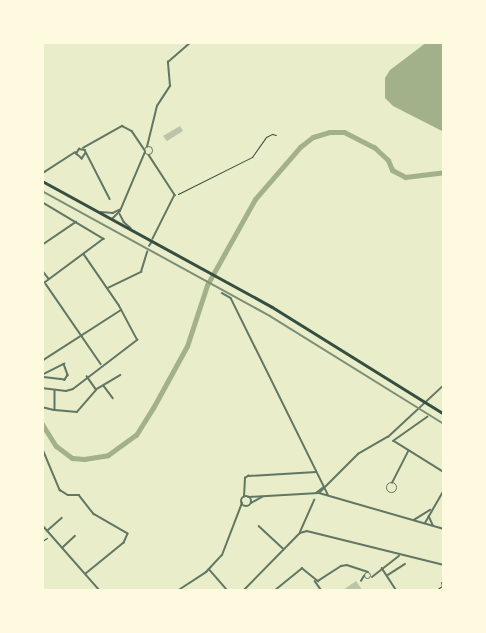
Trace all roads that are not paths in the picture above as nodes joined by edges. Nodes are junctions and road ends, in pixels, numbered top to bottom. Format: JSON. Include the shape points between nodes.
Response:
{"nodes":[{"id":1,"x":190,"y":42,"type":"edge"},
{"id":2,"x":151,"y":140,"type":"junction"},
{"id":3,"x":82,"y":148,"type":"junction"},
{"id":4,"x":151,"y":148,"type":"junction"},
{"id":5,"x":146,"y":150,"type":"junction"},
{"id":6,"x":76,"y":152,"type":"junction"},
{"id":7,"x":86,"y":153,"type":"junction"},
{"id":8,"x":150,"y":154,"type":"junction"},
{"id":9,"x":141,"y":164,"type":"junction"},
{"id":10,"x":43,"y":173,"type":"edge"},
{"id":11,"x":42,"y":181,"type":"edge"},
{"id":12,"x":110,"y":199,"type":"dead end"},
{"id":13,"x":42,"y":202,"type":"edge"},
{"id":14,"x":95,"y":210,"type":"junction"},
{"id":15,"x":120,"y":211,"type":"junction"},
{"id":16,"x":115,"y":213,"type":"junction"},
{"id":17,"x":112,"y":219,"type":"junction"},
{"id":18,"x":77,"y":222,"type":"junction"},
{"id":19,"x":139,"y":234,"type":"junction"},
{"id":20,"x":153,"y":239,"type":"dead end"},
{"id":21,"x":42,"y":245,"type":"edge"},
{"id":22,"x":147,"y":252,"type":"dead end"},
{"id":23,"x":84,"y":255,"type":"junction"},
{"id":24,"x":42,"y":270,"type":"edge"},
{"id":25,"x":49,"y":280,"type":"junction"},
{"id":26,"x":46,"y":283,"type":"junction"},
{"id":27,"x":42,"y":285,"type":"edge"},
{"id":28,"x":108,"y":288,"type":"junction"},
{"id":29,"x":222,"y":292,"type":"dead end"},
{"id":30,"x":121,"y":309,"type":"junction"},
{"id":31,"x":82,"y":335,"type":"junction"},
{"id":32,"x":42,"y":361,"type":"edge"},
{"id":33,"x":102,"y":365,"type":"junction"},
{"id":34,"x":120,"y":375,"type":"dead end"},
{"id":35,"x":42,"y":376,"type":"edge"},
{"id":36,"x":87,"y":376,"type":"junction"},
{"id":37,"x":104,"y":385,"type":"junction"},
{"id":38,"x":444,"y":385,"type":"edge"},
{"id":39,"x":42,"y":388,"type":"edge"},
{"id":40,"x":55,"y":390,"type":"junction"},
{"id":41,"x":96,"y":390,"type":"junction"},
{"id":42,"x":112,"y":398,"type":"dead end"},
{"id":43,"x":42,"y":406,"type":"edge"},
{"id":44,"x":55,"y":410,"type":"junction"},
{"id":45,"x":444,"y":414,"type":"edge"},
{"id":46,"x":428,"y":417,"type":"dead end"},
{"id":47,"x":42,"y":447,"type":"edge"},
{"id":48,"x":408,"y":450,"type":"junction"},
{"id":49,"x":317,"y":472,"type":"junction"},
{"id":50,"x":444,"y":472,"type":"edge"},
{"id":51,"x":392,"y":483,"type":"dead end"},
{"id":52,"x":325,"y":486,"type":"junction"},
{"id":53,"x":444,"y":490,"type":"edge"},
{"id":54,"x":318,"y":493,"type":"junction"},
{"id":55,"x":328,"y":494,"type":"junction"},
{"id":56,"x":248,"y":496,"type":"junction"},
{"id":57,"x":265,"y":496,"type":"junction"},
{"id":58,"x":244,"y":497,"type":"junction"},
{"id":59,"x":314,"y":500,"type":"dead end"},
{"id":60,"x":242,"y":503,"type":"junction"},
{"id":61,"x":251,"y":503,"type":"junction"},
{"id":62,"x":248,"y":506,"type":"junction"},
{"id":63,"x":428,"y":514,"type":"junction"},
{"id":64,"x":239,"y":515,"type":"junction"},
{"id":65,"x":62,"y":518,"type":"dead end"},
{"id":66,"x":412,"y":520,"type":"junction"},
{"id":67,"x":424,"y":524,"type":"junction"},
{"id":68,"x":42,"y":525,"type":"edge"},
{"id":69,"x":259,"y":526,"type":"dead end"},
{"id":70,"x":435,"y":527,"type":"junction"},
{"id":71,"x":444,"y":529,"type":"edge"},
{"id":72,"x":48,"y":531,"type":"junction"},
{"id":73,"x":300,"y":533,"type":"junction"},
{"id":74,"x":75,"y":536,"type":"dead end"},
{"id":75,"x":62,"y":548,"type":"junction"},
{"id":76,"x":284,"y":549,"type":"junction"},
{"id":77,"x":400,"y":555,"type":"junction"},
{"id":78,"x":405,"y":564,"type":"dead end"},
{"id":79,"x":444,"y":565,"type":"edge"},
{"id":80,"x":381,"y":567,"type":"junction"},
{"id":81,"x":210,"y":569,"type":"junction"},
{"id":82,"x":378,"y":570,"type":"junction"},
{"id":83,"x":367,"y":573,"type":"junction"},
{"id":84,"x":85,"y":575,"type":"junction"},
{"id":85,"x":387,"y":576,"type":"junction"},
{"id":86,"x":372,"y":577,"type":"junction"},
{"id":87,"x":368,"y":579,"type":"junction"},
{"id":88,"x":315,"y":581,"type":"junction"},
{"id":89,"x":100,"y":591,"type":"edge"},
{"id":90,"x":177,"y":591,"type":"edge"},
{"id":91,"x":228,"y":591,"type":"edge"},
{"id":92,"x":243,"y":591,"type":"edge"},
{"id":93,"x":274,"y":591,"type":"edge"},
{"id":94,"x":322,"y":591,"type":"edge"},
{"id":95,"x":398,"y":591,"type":"edge"}],
"edges":[{"from":1,"to":2,"type":"street","via":[[168,62],[169,88],[157,106]]},
{"from":2,"to":4,"type":"street"},
{"from":2,"to":5,"type":"street"},
{"from":3,"to":5,"type":"street","via":[[120,126],[130,129]]},
{"from":3,"to":6,"type":"street"},
{"from":3,"to":7,"type":"street"},
{"from":4,"to":5,"type":"street"},
{"from":4,"to":8,"type":"street"},
{"from":5,"to":8,"type":"street"},
{"from":5,"to":9,"type":"street"},
{"from":6,"to":7,"type":"street","via":[[80,159]]},
{"from":6,"to":10,"type":"street"},
{"from":7,"to":12,"type":"street"},
{"from":8,"to":9,"type":"street"},
{"from":8,"to":20,"type":"street","via":[[175,195]]},
{"from":9,"to":15,"type":"street"},
{"from":11,"to":14,"type":"main road"},
{"from":13,"to":18,"type":"street"},
{"from":14,"to":16,"type":"street"},
{"from":14,"to":17,"type":"main road"},
{"from":15,"to":16,"type":"street"},
{"from":15,"to":17,"type":"street"},
{"from":15,"to":19,"type":"street","via":[[124,222]]},
{"from":16,"to":17,"type":"street"},
{"from":17,"to":19,"type":"main road"},
{"from":18,"to":21,"type":"street"},
{"from":18,"to":23,"type":"street","via":[[104,239]]},
{"from":19,"to":45,"type":"main road"},
{"from":22,"to":28,"type":"street","via":[[141,272]]},
{"from":23,"to":25,"type":"street"},
{"from":23,"to":28,"type":"street"},
{"from":24,"to":25,"type":"street"},
{"from":25,"to":26,"type":"street"},
{"from":26,"to":27,"type":"street"},
{"from":26,"to":31,"type":"street"},
{"from":28,"to":30,"type":"street"},
{"from":29,"to":49,"type":"street","via":[[231,298]]},
{"from":30,"to":31,"type":"street"},
{"from":30,"to":33,"type":"street","via":[[137,340]]},
{"from":31,"to":32,"type":"street"},
{"from":31,"to":33,"type":"street"},
{"from":33,"to":36,"type":"street"},
{"from":34,"to":37,"type":"street"},
{"from":35,"to":35,"type":"street","via":[[65,380],[68,375],[64,364]]},
{"from":36,"to":40,"type":"street","via":[[73,389]]},
{"from":36,"to":41,"type":"street"},
{"from":37,"to":41,"type":"street"},
{"from":37,"to":42,"type":"street"},
{"from":38,"to":52,"type":"street","via":[[388,437],[358,454]]},
{"from":39,"to":40,"type":"street"},
{"from":40,"to":44,"type":"street"},
{"from":41,"to":44,"type":"street","via":[[79,411]]},
{"from":43,"to":44,"type":"street"},
{"from":46,"to":48,"type":"street","via":[[394,441]]},
{"from":47,"to":84,"type":"street","via":[[56,484],[65,494],[80,495],[94,514],[128,534],[124,543]]},
{"from":48,"to":50,"type":"street"},
{"from":48,"to":51,"type":"street"},
{"from":49,"to":52,"type":"street"},
{"from":49,"to":58,"type":"street","via":[[246,476]]},
{"from":52,"to":54,"type":"street"},
{"from":52,"to":55,"type":"street"},
{"from":53,"to":63,"type":"street"},
{"from":54,"to":55,"type":"street"},
{"from":54,"to":57,"type":"street"},
{"from":55,"to":66,"type":"street"},
{"from":56,"to":57,"type":"street"},
{"from":56,"to":58,"type":"street"},
{"from":56,"to":61,"type":"street"},
{"from":57,"to":61,"type":"street"},
{"from":58,"to":60,"type":"street"},
{"from":59,"to":73,"type":"street"},
{"from":60,"to":62,"type":"street"},
{"from":60,"to":64,"type":"street"},
{"from":61,"to":62,"type":"street"},
{"from":62,"to":64,"type":"street"},
{"from":63,"to":66,"type":"street"},
{"from":63,"to":67,"type":"street"},
{"from":63,"to":70,"type":"street"},
{"from":64,"to":81,"type":"street","via":[[224,552]]},
{"from":65,"to":72,"type":"street"},
{"from":66,"to":67,"type":"street"},
{"from":67,"to":70,"type":"street"},
{"from":68,"to":72,"type":"street"},
{"from":69,"to":76,"type":"street"},
{"from":70,"to":71,"type":"street"},
{"from":72,"to":75,"type":"street"},
{"from":73,"to":76,"type":"street"},
{"from":73,"to":77,"type":"street","via":[[312,530]]},
{"from":74,"to":75,"type":"street"},
{"from":75,"to":84,"type":"street"},
{"from":76,"to":92,"type":"street"},
{"from":77,"to":79,"type":"street"},
{"from":77,"to":80,"type":"street"},
{"from":78,"to":85,"type":"street"},
{"from":80,"to":82,"type":"street"},
{"from":80,"to":85,"type":"street"},
{"from":81,"to":90,"type":"street"},
{"from":81,"to":91,"type":"street"},
{"from":82,"to":83,"type":"street"},
{"from":82,"to":86,"type":"street"},
{"from":83,"to":86,"type":"street"},
{"from":83,"to":87,"type":"street"},
{"from":83,"to":87,"type":"street","via":[[361,581]]},
{"from":83,"to":88,"type":"street","via":[[360,568],[341,566]]},
{"from":84,"to":89,"type":"street"},
{"from":85,"to":95,"type":"street"},
{"from":86,"to":87,"type":"street"},
{"from":88,"to":93,"type":"street","via":[[302,568]]},
{"from":88,"to":94,"type":"street"}]}
